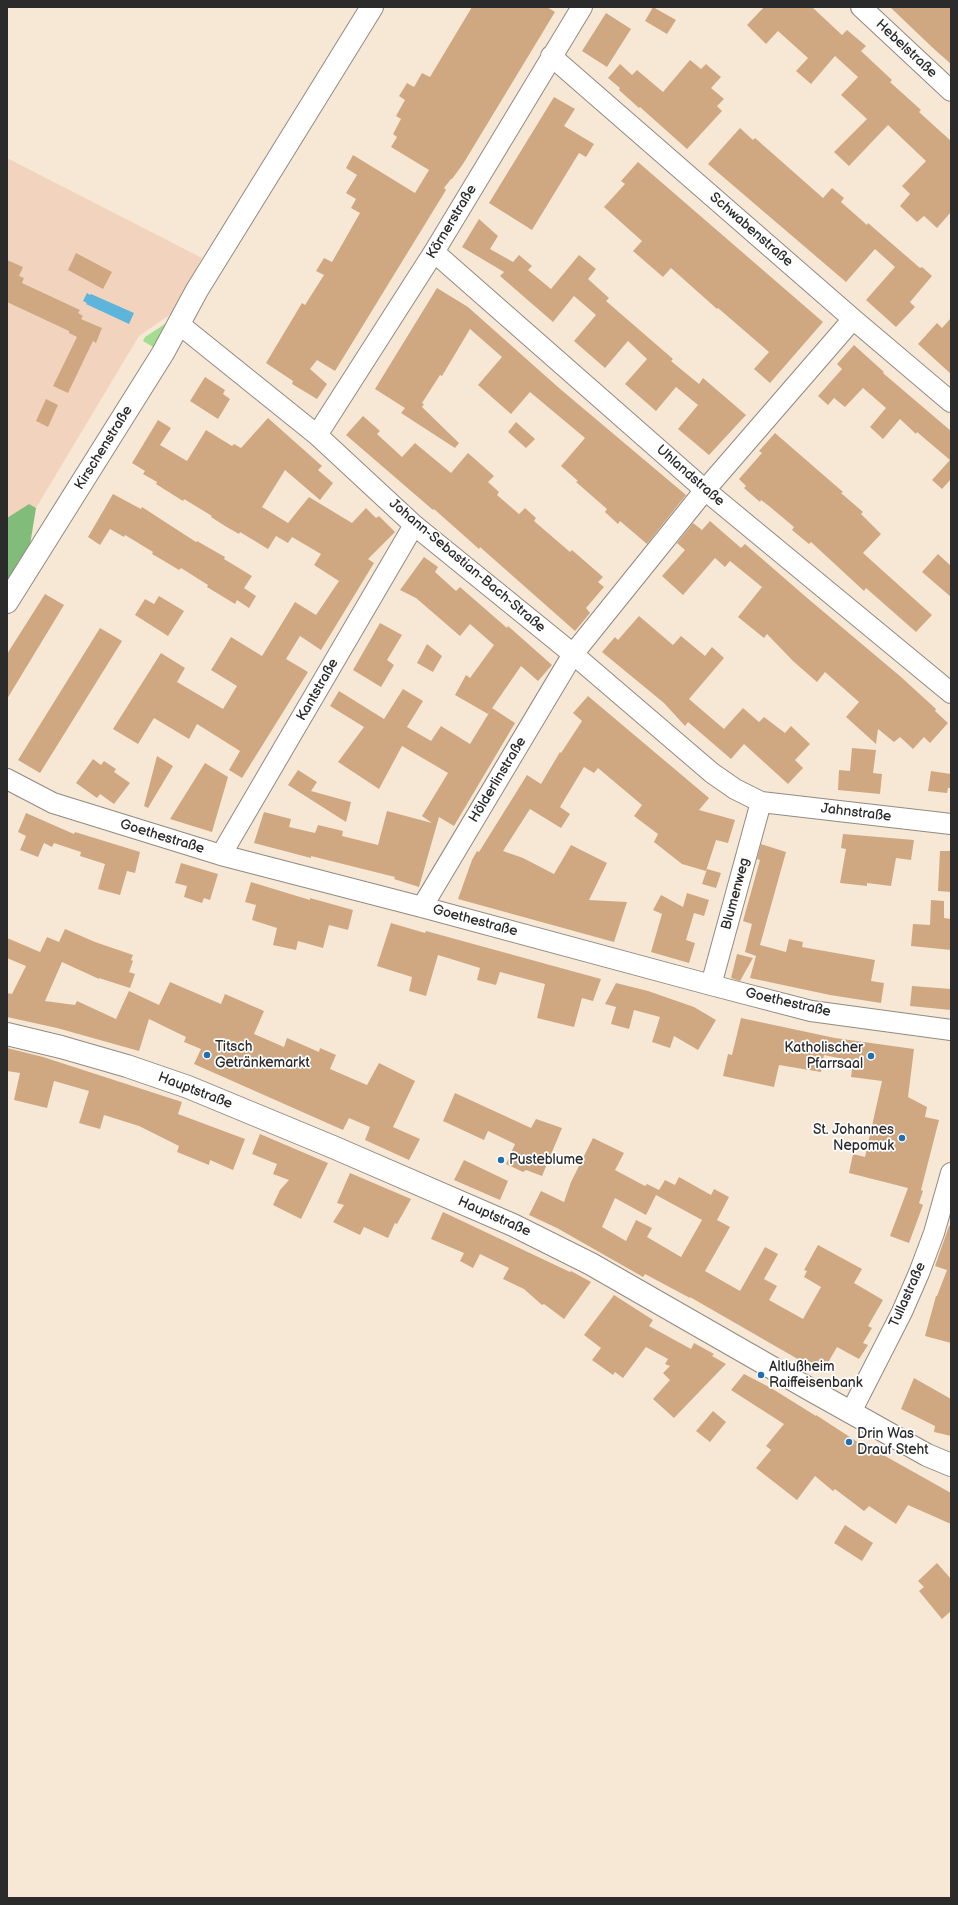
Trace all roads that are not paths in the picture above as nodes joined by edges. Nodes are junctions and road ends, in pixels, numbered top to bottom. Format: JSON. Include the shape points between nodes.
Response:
{"nodes":[{"id":1,"x":372,"y":7,"type":"edge"},
{"id":2,"x":582,"y":7,"type":"edge"},
{"id":3,"x":861,"y":7,"type":"edge"},
{"id":4,"x":551,"y":56,"type":"junction"},
{"id":5,"x":951,"y":90,"type":"edge"},
{"id":6,"x":434,"y":252,"type":"junction"},
{"id":7,"x":853,"y":319,"type":"junction"},
{"id":8,"x":179,"y":324,"type":"junction"},
{"id":9,"x":951,"y":402,"type":"edge"},
{"id":10,"x":317,"y":435,"type":"junction"},
{"id":11,"x":705,"y":490,"type":"junction"},
{"id":12,"x":414,"y":524,"type":"junction"},
{"id":13,"x":7,"y":602,"type":"edge"},
{"id":14,"x":573,"y":654,"type":"junction"},
{"id":15,"x":951,"y":693,"type":"edge"},
{"id":16,"x":7,"y":779,"type":"edge"},
{"id":17,"x":761,"y":802,"type":"junction"},
{"id":18,"x":951,"y":824,"type":"edge"},
{"id":19,"x":222,"y":855,"type":"junction"},
{"id":20,"x":422,"y":907,"type":"junction"},
{"id":21,"x":711,"y":985,"type":"junction"},
{"id":22,"x":951,"y":1030,"type":"edge"},
{"id":23,"x":7,"y":1034,"type":"edge"},
{"id":24,"x":951,"y":1173,"type":"edge"},
{"id":25,"x":851,"y":1412,"type":"junction"},
{"id":26,"x":951,"y":1465,"type":"edge"}],
"edges":[{"from":1,"to":8,"type":"street","name":"Kirschenstraße","via":[[197,290]]},
{"from":2,"to":4,"type":"street","name":"Körnerstraße"},
{"from":3,"to":5,"type":"street","name":"Hebelstraße"},
{"from":4,"to":6,"type":"street","name":"Körnerstraße"},
{"from":4,"to":7,"type":"street","name":"Schwabenstraße"},
{"from":6,"to":10,"type":"street","name":"Körnerstraße"},
{"from":6,"to":11,"type":"street","name":"Uhlandstraße"},
{"from":7,"to":9,"type":"street","name":"Schwabenstraße"},
{"from":7,"to":11,"type":"street","name":"Hölderlinstraße"},
{"from":8,"to":10,"type":"street","name":"Johann-Sebastian-Bach-Straße"},
{"from":8,"to":13,"type":"street","name":"Kirschenstraße","via":[[64,514]]},
{"from":10,"to":12,"type":"street","name":"Johann-Sebastian-Bach-Straße"},
{"from":11,"to":14,"type":"street","name":"Hölderlinstraße"},
{"from":11,"to":15,"type":"street","name":"Uhlandstraße"},
{"from":12,"to":14,"type":"street","name":"Johann-Sebastian-Bach-Straße"},
{"from":12,"to":19,"type":"street","name":"Kantstraße"},
{"from":14,"to":17,"type":"street","name":"Johann-Sebastian-Bach-Straße","via":[[712,773],[735,789]]},
{"from":14,"to":20,"type":"street","name":"Hölderlinstraße"},
{"from":16,"to":19,"type":"street","name":"Goethestraße","via":[[53,803]]},
{"from":17,"to":18,"type":"street","name":"Jahnstraße"},
{"from":17,"to":21,"type":"street","name":"Blumenweg"},
{"from":19,"to":20,"type":"street","name":"Goethestraße"},
{"from":20,"to":21,"type":"street","name":"Goethestraße"},
{"from":21,"to":22,"type":"street","name":"Goethestraße","via":[[811,1011]]},
{"from":23,"to":25,"type":"street","name":"Hauptstraße","via":[[127,1066],[188,1087],[500,1219],[584,1260]]},
{"from":24,"to":25,"type":"street","name":"Tullastraße","via":[[934,1234],[916,1280]]},
{"from":25,"to":26,"type":"street","name":"Hauptstraße"}]}
